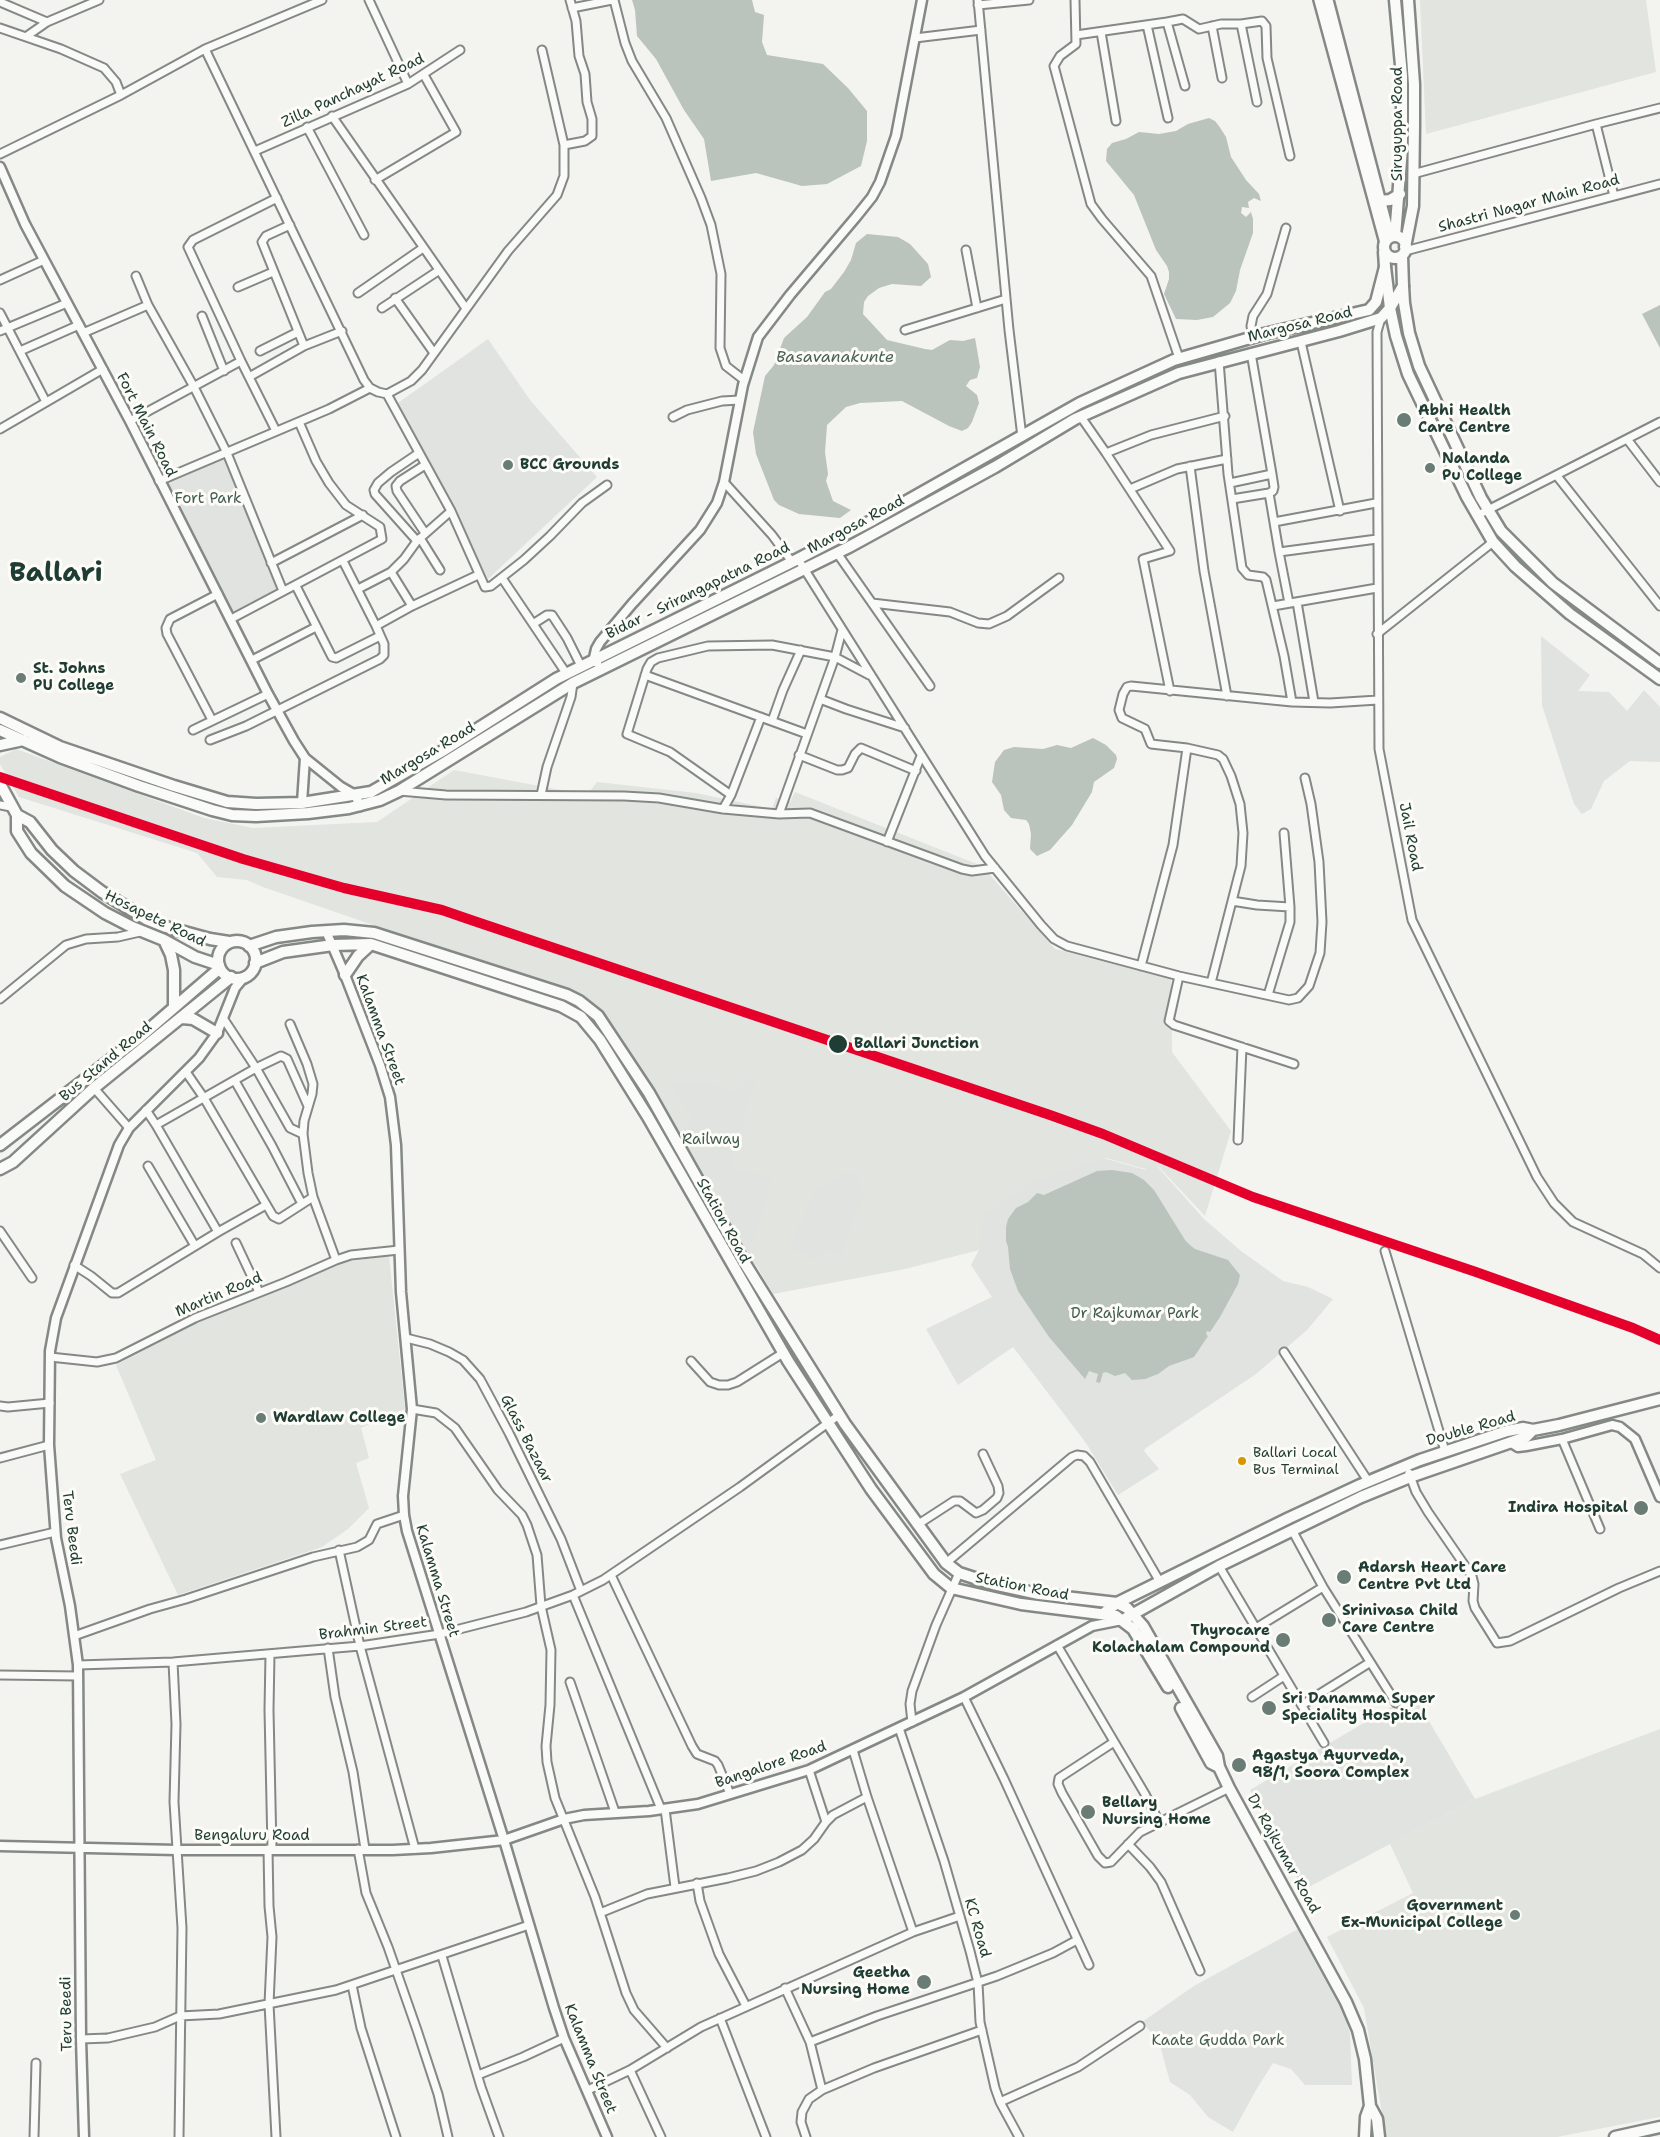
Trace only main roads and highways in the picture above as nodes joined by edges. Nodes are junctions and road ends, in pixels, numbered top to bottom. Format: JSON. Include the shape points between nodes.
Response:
{"nodes":[{"id":1,"x":1319,"y":0,"type":"edge"},
{"id":2,"x":1328,"y":0,"type":"edge"},
{"id":3,"x":1395,"y":0,"type":"edge"},
{"id":4,"x":1408,"y":0,"type":"edge"},
{"id":5,"x":1400,"y":194,"type":"junction"},
{"id":6,"x":1378,"y":206,"type":"junction"},
{"id":7,"x":1389,"y":242,"type":"junction"},
{"id":8,"x":1404,"y":251,"type":"junction"},
{"id":9,"x":1385,"y":267,"type":"junction"},
{"id":10,"x":1403,"y":286,"type":"junction"},
{"id":11,"x":1390,"y":308,"type":"junction"},
{"id":12,"x":798,"y":564,"type":"junction"},
{"id":13,"x":1660,"y":663,"type":"edge"},
{"id":14,"x":1660,"y":679,"type":"edge"},
{"id":15,"x":0,"y":718,"type":"edge"},
{"id":16,"x":0,"y":730,"type":"edge"},
{"id":17,"x":25,"y":735,"type":"junction"},
{"id":18,"x":0,"y":746,"type":"edge"},
{"id":19,"x":0,"y":784,"type":"edge"},
{"id":20,"x":357,"y":800,"type":"junction"},
{"id":21,"x":8,"y":806,"type":"edge"},
{"id":22,"x":164,"y":940,"type":"junction"},
{"id":23,"x":229,"y":942,"type":"junction"},
{"id":24,"x":370,"y":944,"type":"junction"},
{"id":25,"x":249,"y":946,"type":"junction"},
{"id":26,"x":255,"y":963,"type":"junction"},
{"id":27,"x":219,"y":966,"type":"junction"},
{"id":28,"x":345,"y":975,"type":"road end"},
{"id":29,"x":231,"y":977,"type":"junction"},
{"id":30,"x":174,"y":1006,"type":"junction"},
{"id":31,"x":598,"y":1016,"type":"junction"},
{"id":32,"x":182,"y":1018,"type":"junction"},
{"id":33,"x":590,"y":1026,"type":"junction"},
{"id":34,"x":217,"y":1033,"type":"road end"},
{"id":35,"x":0,"y":1145,"type":"edge"},
{"id":36,"x":0,"y":1169,"type":"edge"},
{"id":37,"x":1660,"y":1399,"type":"edge"},
{"id":38,"x":1533,"y":1430,"type":"junction"},
{"id":39,"x":1117,"y":1603,"type":"junction"},
{"id":40,"x":1103,"y":1614,"type":"junction"},
{"id":41,"x":1133,"y":1614,"type":"junction"},
{"id":42,"x":1122,"y":1620,"type":"junction"},
{"id":43,"x":1219,"y":1767,"type":"junction"},
{"id":44,"x":1370,"y":2106,"type":"junction"},
{"id":45,"x":1660,"y":2127,"type":"edge"},
{"id":46,"x":1365,"y":2137,"type":"edge"},
{"id":47,"x":1379,"y":2137,"type":"edge"},
{"id":48,"x":1615,"y":2137,"type":"edge"}],
"edges":[{"from":1,"to":6,"type":"main road"},
{"from":2,"to":6,"type":"main road"},
{"from":3,"to":5,"type":"main road","via":[[1402,76]]},
{"from":4,"to":8,"type":"main road","name":"Siruguppa Road","via":[[1414,84],[1413,174],[1411,221]]},
{"from":5,"to":6,"type":"main road"},
{"from":5,"to":7,"type":"main road"},
{"from":6,"to":7,"type":"main road"},
{"from":7,"to":8,"type":"main road","via":[[1403,241]]},
{"from":7,"to":8,"type":"main road","via":[[1392,258]]},
{"from":7,"to":9,"type":"main road"},
{"from":8,"to":10,"type":"main road","name":"Siruguppa Road"},
{"from":9,"to":11,"type":"main road"},
{"from":9,"to":12,"type":"main road","name":"Bidar - Srirangapatna Road","via":[[1376,302],[1369,310],[1179,358],[1080,403]]},
{"from":10,"to":11,"type":"main road"},
{"from":10,"to":13,"type":"main road","name":"Siruguppa Road","via":[[1409,333],[1419,366],[1501,531],[1553,583]]},
{"from":11,"to":12,"type":"main road","name":"Margosa Road","via":[[1381,318],[1366,324],[1179,373],[1081,417],[837,553]]},
{"from":11,"to":14,"type":"main road","via":[[1408,374],[1493,542],[1570,614]]},
{"from":12,"to":20,"type":"main road","name":"Bidar - Srirangapatna Road","via":[[594,658]]},
{"from":12,"to":20,"type":"main road","name":"Margosa Road","via":[[573,683],[399,791],[380,800]]},
{"from":15,"to":17,"type":"main road"},
{"from":16,"to":17,"type":"main road"},
{"from":17,"to":18,"type":"main road"},
{"from":17,"to":20,"type":"main road","name":"Bidar - Srirangapatna Road","via":[[208,798],[243,804]]},
{"from":17,"to":20,"type":"main road","via":[[60,756],[232,815],[308,813]]},
{"from":19,"to":21,"type":"main road"},
{"from":21,"to":22,"type":"main road","name":"Hosapete Road","via":[[17,831],[32,853],[65,886],[105,913]]},
{"from":21,"to":23,"type":"main road","name":"Hosapete Road","via":[[30,822],[74,871],[102,892],[166,927]]},
{"from":22,"to":27,"type":"main road","name":"Hosapete Road"},
{"from":22,"to":30,"type":"main road","via":[[174,970]]},
{"from":23,"to":25,"type":"main road","via":[[240,941]]},
{"from":23,"to":27,"type":"main road","via":[[220,952]]},
{"from":24,"to":26,"type":"main road","name":"Station Road","via":[[283,952]]},
{"from":24,"to":28,"type":"main road"},
{"from":24,"to":33,"type":"main road","name":"Station Road","via":[[561,1006]]},
{"from":25,"to":26,"type":"main road"},
{"from":25,"to":31,"type":"main road","name":"Station Road","via":[[287,935],[326,931],[374,933],[567,996]]},
{"from":26,"to":29,"type":"main road","via":[[244,977]]},
{"from":27,"to":29,"type":"main road"},
{"from":27,"to":30,"type":"main road","name":"Bus Stand Road"},
{"from":29,"to":32,"type":"main road","name":"Bus Stand Road"},
{"from":30,"to":35,"type":"main road","name":"Bus Stand Road"},
{"from":31,"to":33,"type":"main road"},
{"from":31,"to":39,"type":"main road","name":"Station Road","via":[[839,1415],[946,1563],[959,1573],[993,1584]]},
{"from":32,"to":34,"type":"main road","via":[[193,1019]]},
{"from":32,"to":36,"type":"main road","name":"Bus Stand Road"},
{"from":33,"to":40,"type":"main road","name":"Station Road","via":[[648,1117],[783,1353],[871,1489],[934,1574],[951,1588],[1030,1605]]},
{"from":37,"to":38,"type":"main road"},
{"from":38,"to":39,"type":"main road","name":"Double Road","via":[[1507,1431],[1368,1481]]},
{"from":38,"to":41,"type":"main road","name":"Double Road","via":[[1526,1437],[1410,1477],[1292,1530]]},
{"from":39,"to":40,"type":"main road","name":"Double Road"},
{"from":39,"to":41,"type":"main road","name":"Dr Rajkumar Road"},
{"from":40,"to":42,"type":"main road","name":"Station Road"},
{"from":41,"to":42,"type":"main road","name":"Double Road"},
{"from":41,"to":43,"type":"main road","name":"Dr Rajkumar Road","via":[[1217,1756]]},
{"from":42,"to":43,"type":"main road","via":[[1133,1629],[1211,1763]]},
{"from":43,"to":44,"type":"main road","name":"Dr Rajkumar Road","via":[[1346,2002],[1365,2059]]},
{"from":44,"to":46,"type":"main road","name":"Dr Rajkumar Road","via":[[1365,2116]]},
{"from":44,"to":47,"type":"main road","name":"Dr Rajkumar Road","via":[[1377,2119]]},
{"from":45,"to":48,"type":"main road"}]}
